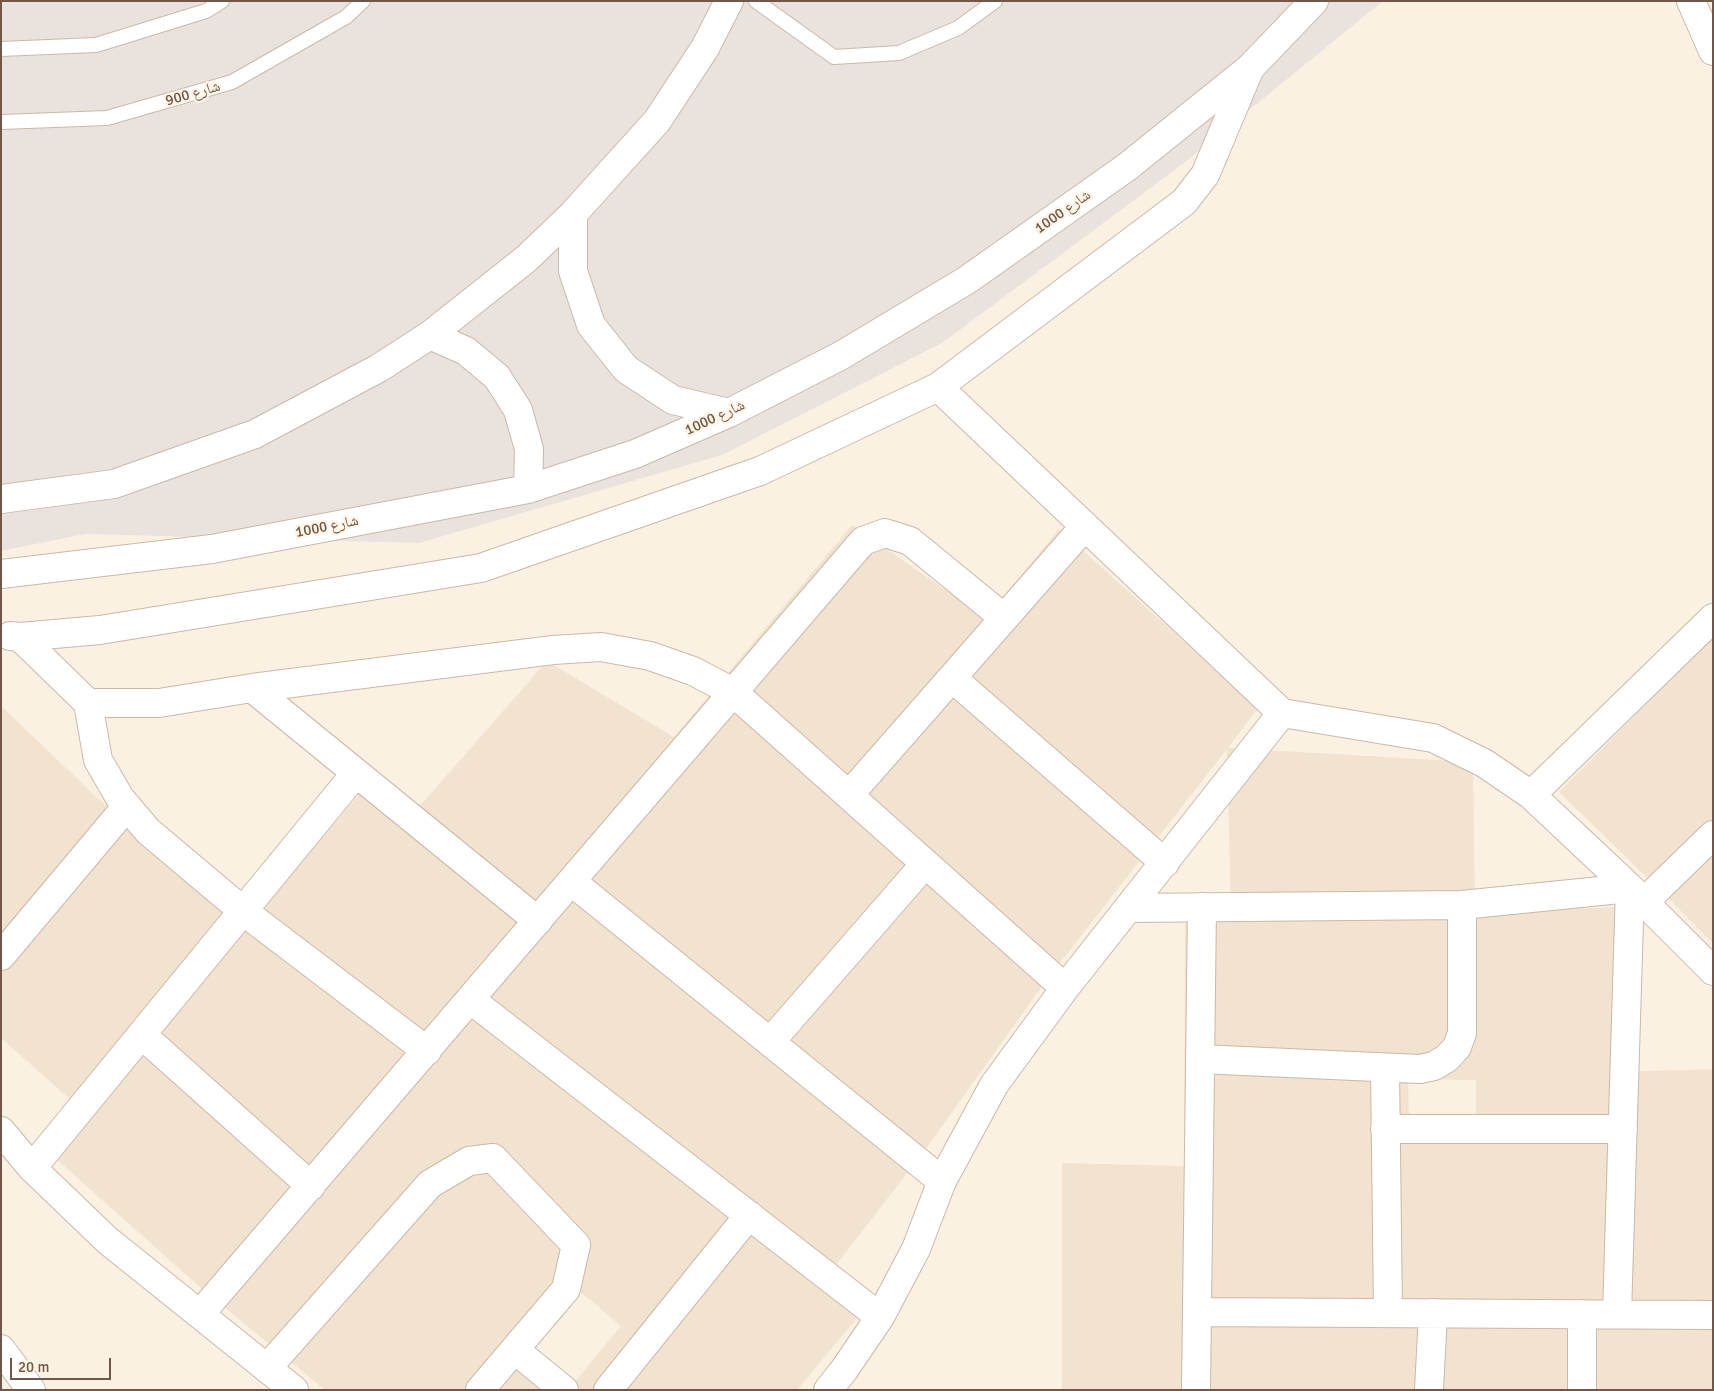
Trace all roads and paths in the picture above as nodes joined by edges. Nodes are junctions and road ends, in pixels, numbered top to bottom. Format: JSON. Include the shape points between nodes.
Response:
{"nodes":[{"id":1,"x":222,"y":1,"type":"edge"},
{"id":2,"x":363,"y":1,"type":"edge"},
{"id":3,"x":729,"y":1,"type":"edge"},
{"id":4,"x":756,"y":1,"type":"edge"},
{"id":5,"x":995,"y":1,"type":"edge"},
{"id":6,"x":1314,"y":1,"type":"edge"},
{"id":7,"x":1695,"y":2,"type":"edge"},
{"id":8,"x":1,"y":49,"type":"edge"},
{"id":9,"x":1713,"y":51,"type":"edge"},
{"id":10,"x":1250,"y":68,"type":"junction"},
{"id":11,"x":1,"y":122,"type":"edge"},
{"id":12,"x":573,"y":214,"type":"junction"},
{"id":13,"x":430,"y":335,"type":"junction"},
{"id":14,"x":938,"y":386,"type":"junction"},
{"id":15,"x":729,"y":413,"type":"junction"},
{"id":16,"x":528,"y":489,"type":"junction"},
{"id":17,"x":1,"y":499,"type":"edge"},
{"id":18,"x":1085,"y":526,"type":"junction"},
{"id":19,"x":1,"y":574,"type":"edge"},
{"id":20,"x":1004,"y":618,"type":"junction"},
{"id":21,"x":1713,"y":618,"type":"edge"},
{"id":22,"x":11,"y":636,"type":"edge"},
{"id":23,"x":952,"y":678,"type":"junction"},
{"id":24,"x":252,"y":688,"type":"junction"},
{"id":25,"x":733,"y":692,"type":"junction"},
{"id":26,"x":88,"y":703,"type":"junction"},
{"id":27,"x":1282,"y":712,"type":"junction"},
{"id":28,"x":356,"y":773,"type":"junction"},
{"id":29,"x":849,"y":795,"type":"junction"},
{"id":30,"x":1531,"y":795,"type":"junction"},
{"id":31,"x":127,"y":806,"type":"junction"},
{"id":32,"x":1713,"y":835,"type":"edge"},
{"id":33,"x":1165,"y":863,"type":"junction"},
{"id":34,"x":925,"y":864,"type":"junction"},
{"id":35,"x":572,"y":882,"type":"junction"},
{"id":36,"x":1637,"y":895,"type":"junction"},
{"id":37,"x":1462,"y":904,"type":"junction"},
{"id":38,"x":1202,"y":907,"type":"junction"},
{"id":39,"x":1129,"y":908,"type":"junction"},
{"id":40,"x":244,"y":910,"type":"junction"},
{"id":41,"x":538,"y":921,"type":"junction"},
{"id":42,"x":1,"y":956,"type":"edge"},
{"id":43,"x":1713,"y":971,"type":"edge"},
{"id":44,"x":1065,"y":988,"type":"junction"},
{"id":45,"x":471,"y":1000,"type":"junction"},
{"id":46,"x":142,"y":1035,"type":"junction"},
{"id":47,"x":770,"y":1042,"type":"junction"},
{"id":48,"x":427,"y":1051,"type":"junction"},
{"id":49,"x":1200,"y":1059,"type":"junction"},
{"id":50,"x":1385,"y":1068,"type":"junction"},
{"id":51,"x":1386,"y":1129,"type":"junction"},
{"id":52,"x":1623,"y":1129,"type":"junction"},
{"id":53,"x":1,"y":1132,"type":"edge"},
{"id":54,"x":32,"y":1168,"type":"junction"},
{"id":55,"x":942,"y":1181,"type":"junction"},
{"id":56,"x":312,"y":1186,"type":"junction"},
{"id":57,"x":749,"y":1216,"type":"junction"},
{"id":58,"x":1197,"y":1312,"type":"junction"},
{"id":59,"x":1388,"y":1313,"type":"junction"},
{"id":60,"x":1433,"y":1313,"type":"junction"},
{"id":61,"x":200,"y":1314,"type":"junction"},
{"id":62,"x":1582,"y":1314,"type":"junction"},
{"id":63,"x":1617,"y":1314,"type":"junction"},
{"id":64,"x":1713,"y":1314,"type":"edge"},
{"id":65,"x":880,"y":1317,"type":"junction"},
{"id":66,"x":1,"y":1349,"type":"edge"},
{"id":67,"x":514,"y":1350,"type":"junction"},
{"id":68,"x":267,"y":1368,"type":"junction"},
{"id":69,"x":31,"y":1390,"type":"edge"},
{"id":70,"x":294,"y":1390,"type":"edge"},
{"id":71,"x":480,"y":1390,"type":"edge"},
{"id":72,"x":564,"y":1390,"type":"edge"},
{"id":73,"x":608,"y":1390,"type":"edge"},
{"id":74,"x":828,"y":1390,"type":"edge"},
{"id":75,"x":1196,"y":1390,"type":"edge"},
{"id":76,"x":1430,"y":1390,"type":"edge"},
{"id":77,"x":1582,"y":1390,"type":"edge"}],
"edges":[{"from":1,"to":8,"type":"lane","via":[[206,11],[96,45]]},
{"from":2,"to":11,"type":"lane","name":"شارع 900","via":[[346,18],[232,82],[107,118]]},
{"from":3,"to":12,"type":"street","via":[[705,48],[657,121]]},
{"from":4,"to":5,"type":"lane","via":[[834,57],[899,53],[958,28]]},
{"from":6,"to":10,"type":"street","name":"شارع 1000"},
{"from":7,"to":9,"type":"street"},
{"from":10,"to":14,"type":"street","via":[[1205,175],[1184,202]]},
{"from":10,"to":15,"type":"street","name":"شارع 1000","via":[[1126,167],[967,280],[842,355]]},
{"from":12,"to":13,"type":"street","via":[[526,259]]},
{"from":12,"to":15,"type":"street","via":[[573,271],[591,325],[626,369],[674,400]]},
{"from":13,"to":16,"type":"street","via":[[466,351],[497,377],[513,402],[528,449]]},
{"from":13,"to":17,"type":"street","via":[[379,368],[255,434],[114,484]]},
{"from":14,"to":18,"type":"street"},
{"from":14,"to":22,"type":"street","via":[[760,471],[481,568],[100,630]]},
{"from":15,"to":16,"type":"street","name":"شارع 1000","via":[[635,454]]},
{"from":16,"to":19,"type":"street","name":"شارع 1000","via":[[212,549]]},
{"from":18,"to":20,"type":"street"},
{"from":18,"to":27,"type":"street"},
{"from":20,"to":23,"type":"street"},
{"from":20,"to":25,"type":"street","via":[[910,541],[885,533],[863,540]]},
{"from":21,"to":30,"type":"street"},
{"from":22,"to":26,"type":"street"},
{"from":23,"to":29,"type":"street"},
{"from":23,"to":33,"type":"street"},
{"from":24,"to":25,"type":"street","via":[[553,650],[601,647],[650,656],[693,671]]},
{"from":24,"to":26,"type":"street","via":[[159,703]]},
{"from":24,"to":28,"type":"street"},
{"from":25,"to":29,"type":"street"},
{"from":25,"to":35,"type":"street"},
{"from":26,"to":31,"type":"street","via":[[98,760]]},
{"from":27,"to":30,"type":"street","via":[[1433,738],[1484,763]]},
{"from":27,"to":33,"type":"street"},
{"from":28,"to":40,"type":"street"},
{"from":28,"to":41,"type":"street"},
{"from":29,"to":34,"type":"street"},
{"from":30,"to":36,"type":"street"},
{"from":31,"to":40,"type":"street","via":[[148,831]]},
{"from":31,"to":42,"type":"street"},
{"from":32,"to":36,"type":"street"},
{"from":33,"to":39,"type":"street"},
{"from":34,"to":44,"type":"street"},
{"from":34,"to":47,"type":"street"},
{"from":35,"to":41,"type":"street"},
{"from":35,"to":47,"type":"street"},
{"from":36,"to":37,"type":"street"},
{"from":36,"to":43,"type":"street"},
{"from":36,"to":52,"type":"street"},
{"from":37,"to":38,"type":"street"},
{"from":37,"to":50,"type":"street","via":[[1463,1019],[1456,1047],[1434,1066],[1420,1070]]},
{"from":38,"to":39,"type":"street"},
{"from":38,"to":49,"type":"street"},
{"from":39,"to":44,"type":"street"},
{"from":40,"to":46,"type":"street"},
{"from":40,"to":48,"type":"street"},
{"from":41,"to":45,"type":"street"},
{"from":44,"to":55,"type":"street","via":[[994,1086]]},
{"from":45,"to":48,"type":"street"},
{"from":45,"to":57,"type":"street"},
{"from":46,"to":54,"type":"street"},
{"from":46,"to":56,"type":"street"},
{"from":47,"to":55,"type":"street"},
{"from":48,"to":56,"type":"street"},
{"from":49,"to":50,"type":"street"},
{"from":49,"to":58,"type":"street"},
{"from":50,"to":51,"type":"street"},
{"from":51,"to":52,"type":"street"},
{"from":51,"to":59,"type":"street"},
{"from":52,"to":63,"type":"street"},
{"from":53,"to":54,"type":"street"},
{"from":54,"to":61,"type":"street","via":[[107,1240]]},
{"from":55,"to":65,"type":"street","via":[[916,1249]]},
{"from":56,"to":61,"type":"street"},
{"from":57,"to":65,"type":"street"},
{"from":57,"to":73,"type":"street"},
{"from":58,"to":59,"type":"street"},
{"from":58,"to":75,"type":"street"},
{"from":59,"to":60,"type":"street"},
{"from":60,"to":62,"type":"street"},
{"from":60,"to":76,"type":"street"},
{"from":61,"to":68,"type":"street"},
{"from":62,"to":63,"type":"street"},
{"from":62,"to":77,"type":"street"},
{"from":63,"to":64,"type":"street"},
{"from":65,"to":74,"type":"street"},
{"from":66,"to":69,"type":"street"},
{"from":67,"to":68,"type":"street","via":[[566,1289],[576,1245],[494,1158],[469,1161],[430,1184]]},
{"from":67,"to":71,"type":"street"},
{"from":67,"to":72,"type":"street"},
{"from":68,"to":70,"type":"street"}]}
